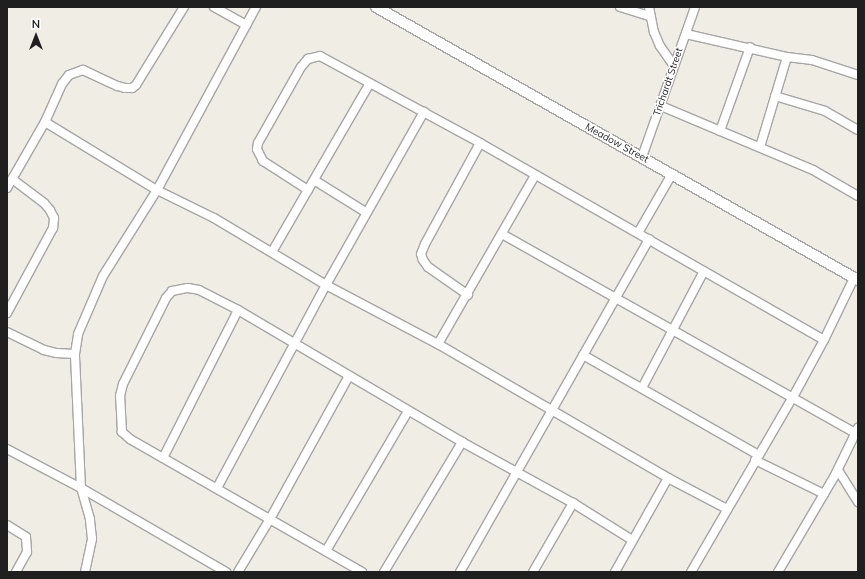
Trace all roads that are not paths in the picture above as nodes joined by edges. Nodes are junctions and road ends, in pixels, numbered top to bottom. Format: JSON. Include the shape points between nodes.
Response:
{"nodes":[{"id":1,"x":184,"y":7,"type":"edge"},
{"id":2,"x":214,"y":7,"type":"edge"},
{"id":3,"x":256,"y":7,"type":"edge"},
{"id":4,"x":376,"y":7,"type":"edge"},
{"id":5,"x":620,"y":7,"type":"edge"},
{"id":6,"x":649,"y":7,"type":"edge"},
{"id":7,"x":695,"y":7,"type":"edge"},
{"id":8,"x":650,"y":16,"type":"junction"},
{"id":9,"x":246,"y":25,"type":"junction"},
{"id":10,"x":686,"y":34,"type":"junction"},
{"id":11,"x":750,"y":47,"type":"junction"},
{"id":12,"x":787,"y":57,"type":"junction"},
{"id":13,"x":674,"y":66,"type":"junction"},
{"id":14,"x":858,"y":75,"type":"edge"},
{"id":15,"x":370,"y":83,"type":"junction"},
{"id":16,"x":775,"y":96,"type":"junction"},
{"id":17,"x":661,"y":106,"type":"junction"},
{"id":18,"x":424,"y":112,"type":"junction"},
{"id":19,"x":45,"y":122,"type":"junction"},
{"id":20,"x":858,"y":130,"type":"edge"},
{"id":21,"x":720,"y":131,"type":"junction"},
{"id":22,"x":480,"y":143,"type":"junction"},
{"id":23,"x":760,"y":147,"type":"junction"},
{"id":24,"x":642,"y":157,"type":"junction"},
{"id":25,"x":672,"y":174,"type":"junction"},
{"id":26,"x":536,"y":175,"type":"junction"},
{"id":27,"x":12,"y":179,"type":"junction"},
{"id":28,"x":314,"y":180,"type":"junction"},
{"id":29,"x":7,"y":188,"type":"edge"},
{"id":30,"x":156,"y":190,"type":"junction"},
{"id":31,"x":308,"y":190,"type":"junction"},
{"id":32,"x":858,"y":195,"type":"edge"},
{"id":33,"x":367,"y":213,"type":"junction"},
{"id":34,"x":638,"y":233,"type":"junction"},
{"id":35,"x":502,"y":234,"type":"junction"},
{"id":36,"x":648,"y":239,"type":"junction"},
{"id":37,"x":272,"y":252,"type":"junction"},
{"id":38,"x":704,"y":271,"type":"junction"},
{"id":39,"x":856,"y":279,"type":"edge"},
{"id":40,"x":326,"y":285,"type":"junction"},
{"id":41,"x":468,"y":295,"type":"junction"},
{"id":42,"x":616,"y":298,"type":"junction"},
{"id":43,"x":238,"y":310,"type":"junction"},
{"id":44,"x":7,"y":313,"type":"edge"},
{"id":45,"x":673,"y":331,"type":"junction"},
{"id":46,"x":7,"y":332,"type":"edge"},
{"id":47,"x":824,"y":340,"type":"junction"},
{"id":48,"x":295,"y":344,"type":"junction"},
{"id":49,"x":438,"y":344,"type":"junction"},
{"id":50,"x":75,"y":354,"type":"junction"},
{"id":51,"x":583,"y":355,"type":"junction"},
{"id":52,"x":349,"y":376,"type":"junction"},
{"id":53,"x":642,"y":388,"type":"junction"},
{"id":54,"x":793,"y":398,"type":"junction"},
{"id":55,"x":552,"y":409,"type":"junction"},
{"id":56,"x":408,"y":411,"type":"junction"},
{"id":57,"x":857,"y":432,"type":"edge"},
{"id":58,"x":462,"y":442,"type":"junction"},
{"id":59,"x":7,"y":449,"type":"edge"},
{"id":60,"x":757,"y":457,"type":"junction"},
{"id":61,"x":163,"y":458,"type":"junction"},
{"id":62,"x":838,"y":470,"type":"junction"},
{"id":63,"x":517,"y":472,"type":"junction"},
{"id":64,"x":668,"y":478,"type":"junction"},
{"id":65,"x":81,"y":488,"type":"junction"},
{"id":66,"x":217,"y":488,"type":"junction"},
{"id":67,"x":824,"y":494,"type":"junction"},
{"id":68,"x":858,"y":502,"type":"edge"},
{"id":69,"x":573,"y":503,"type":"junction"},
{"id":70,"x":727,"y":509,"type":"junction"},
{"id":71,"x":270,"y":519,"type":"junction"},
{"id":72,"x":7,"y":524,"type":"edge"},
{"id":73,"x":632,"y":540,"type":"junction"},
{"id":74,"x":326,"y":551,"type":"junction"},
{"id":75,"x":16,"y":572,"type":"edge"},
{"id":76,"x":85,"y":572,"type":"edge"},
{"id":77,"x":226,"y":572,"type":"edge"},
{"id":78,"x":238,"y":572,"type":"edge"},
{"id":79,"x":362,"y":572,"type":"edge"},
{"id":80,"x":384,"y":572,"type":"edge"},
{"id":81,"x":460,"y":572,"type":"edge"},
{"id":82,"x":533,"y":572,"type":"edge"},
{"id":83,"x":615,"y":572,"type":"edge"},
{"id":84,"x":691,"y":572,"type":"edge"},
{"id":85,"x":778,"y":572,"type":"edge"}],
"edges":[{"from":1,"to":19,"type":"street","via":[[136,85],[125,88],[83,70],[75,72],[62,84]]},
{"from":2,"to":9,"type":"street"},
{"from":3,"to":9,"type":"street"},
{"from":4,"to":24,"type":"street","name":"Meadow Street"},
{"from":5,"to":8,"type":"street"},
{"from":6,"to":8,"type":"street"},
{"from":7,"to":10,"type":"street","name":"Trichardt Street"},
{"from":8,"to":13,"type":"street","via":[[660,46]]},
{"from":9,"to":30,"type":"street"},
{"from":10,"to":11,"type":"street"},
{"from":10,"to":13,"type":"street","name":"Trichardt Street"},
{"from":11,"to":12,"type":"street"},
{"from":11,"to":21,"type":"street"},
{"from":12,"to":14,"type":"street","via":[[812,60]]},
{"from":12,"to":16,"type":"street"},
{"from":13,"to":17,"type":"street","name":"Trichardt Street"},
{"from":15,"to":18,"type":"street"},
{"from":15,"to":28,"type":"street"},
{"from":15,"to":31,"type":"street","via":[[320,56],[308,59],[295,77],[257,149],[263,162]]},
{"from":16,"to":20,"type":"street","via":[[825,111]]},
{"from":16,"to":23,"type":"street"},
{"from":17,"to":21,"type":"street"},
{"from":17,"to":24,"type":"street","name":"Trichardt Street"},
{"from":18,"to":22,"type":"street"},
{"from":18,"to":33,"type":"street"},
{"from":19,"to":27,"type":"street"},
{"from":19,"to":30,"type":"street"},
{"from":21,"to":23,"type":"street"},
{"from":22,"to":26,"type":"street"},
{"from":22,"to":41,"type":"street","via":[[422,254],[428,267]]},
{"from":23,"to":32,"type":"street","via":[[813,170]]},
{"from":24,"to":25,"type":"street","name":"Meadow Street"},
{"from":25,"to":34,"type":"street"},
{"from":25,"to":39,"type":"street","name":"Meadow Street"},
{"from":26,"to":34,"type":"street"},
{"from":26,"to":35,"type":"street"},
{"from":27,"to":29,"type":"street"},
{"from":27,"to":44,"type":"street","via":[[44,203],[54,218],[53,228]]},
{"from":28,"to":31,"type":"street"},
{"from":28,"to":33,"type":"street"},
{"from":30,"to":37,"type":"street","via":[[214,218]]},
{"from":30,"to":50,"type":"street","via":[[96,290],[78,334]]},
{"from":31,"to":37,"type":"street"},
{"from":33,"to":40,"type":"street"},
{"from":34,"to":36,"type":"street"},
{"from":35,"to":41,"type":"street"},
{"from":35,"to":42,"type":"street"},
{"from":36,"to":38,"type":"street"},
{"from":36,"to":42,"type":"street"},
{"from":37,"to":40,"type":"street"},
{"from":38,"to":45,"type":"street"},
{"from":38,"to":47,"type":"street"},
{"from":39,"to":47,"type":"street"},
{"from":40,"to":48,"type":"street"},
{"from":40,"to":49,"type":"street"},
{"from":41,"to":49,"type":"street"},
{"from":42,"to":45,"type":"street"},
{"from":42,"to":51,"type":"street"},
{"from":43,"to":48,"type":"street"},
{"from":43,"to":61,"type":"street"},
{"from":43,"to":61,"type":"street","via":[[199,290],[188,288],[172,291],[130,368],[120,396],[122,432]]},
{"from":45,"to":53,"type":"street"},
{"from":45,"to":54,"type":"street"},
{"from":46,"to":50,"type":"street","via":[[44,350]]},
{"from":47,"to":54,"type":"street"},
{"from":48,"to":52,"type":"street"},
{"from":48,"to":66,"type":"street"},
{"from":49,"to":55,"type":"street"},
{"from":50,"to":65,"type":"street"},
{"from":51,"to":53,"type":"street"},
{"from":51,"to":55,"type":"street"},
{"from":52,"to":56,"type":"street"},
{"from":52,"to":71,"type":"street"},
{"from":53,"to":60,"type":"street"},
{"from":54,"to":57,"type":"street"},
{"from":54,"to":60,"type":"street"},
{"from":55,"to":63,"type":"street"},
{"from":55,"to":64,"type":"street"},
{"from":56,"to":58,"type":"street"},
{"from":56,"to":74,"type":"street"},
{"from":57,"to":62,"type":"street"},
{"from":58,"to":63,"type":"street"},
{"from":58,"to":80,"type":"street"},
{"from":59,"to":65,"type":"street"},
{"from":60,"to":67,"type":"street"},
{"from":60,"to":70,"type":"street"},
{"from":61,"to":66,"type":"street"},
{"from":62,"to":67,"type":"street"},
{"from":62,"to":68,"type":"street"},
{"from":63,"to":69,"type":"street"},
{"from":63,"to":81,"type":"street"},
{"from":64,"to":70,"type":"street"},
{"from":64,"to":73,"type":"street"},
{"from":65,"to":76,"type":"street","via":[[90,519],[92,539]]},
{"from":65,"to":77,"type":"street"},
{"from":66,"to":71,"type":"street"},
{"from":67,"to":85,"type":"street"},
{"from":69,"to":73,"type":"street"},
{"from":69,"to":82,"type":"street"},
{"from":70,"to":84,"type":"street"},
{"from":71,"to":74,"type":"street"},
{"from":71,"to":78,"type":"street"},
{"from":72,"to":75,"type":"street","via":[[26,537],[27,552]]},
{"from":73,"to":83,"type":"street"},
{"from":74,"to":79,"type":"street"}]}
